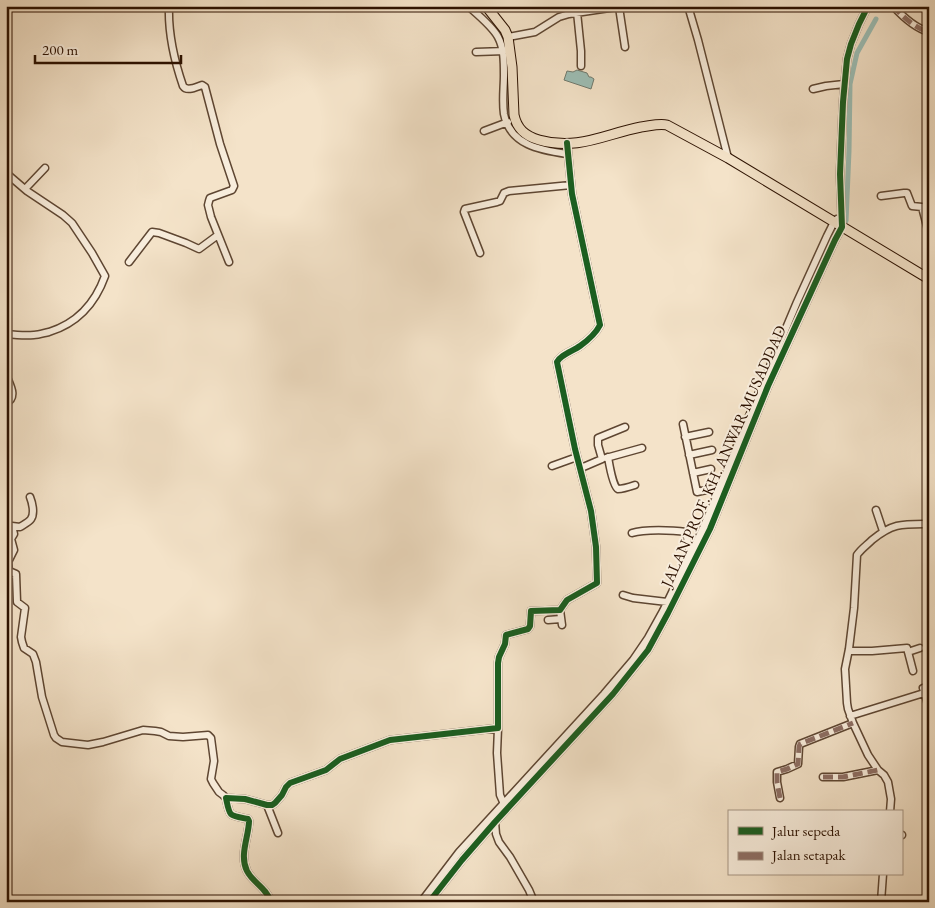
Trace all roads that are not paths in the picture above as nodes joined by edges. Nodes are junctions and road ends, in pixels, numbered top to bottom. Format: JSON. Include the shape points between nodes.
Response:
{"nodes":[{"id":1,"x":169,"y":6,"type":"edge"},
{"id":2,"x":468,"y":6,"type":"edge"},
{"id":3,"x":486,"y":6,"type":"edge"},
{"id":4,"x":623,"y":6,"type":"edge"},
{"id":5,"x":688,"y":6,"type":"edge"},
{"id":6,"x":868,"y":6,"type":"edge"},
{"id":7,"x":893,"y":6,"type":"edge"},
{"id":8,"x":619,"y":7,"type":"edge"},
{"id":9,"x":597,"y":8,"type":"edge"},
{"id":10,"x":577,"y":12,"type":"junction"},
{"id":11,"x":929,"y":32,"type":"edge"},
{"id":12,"x":508,"y":37,"type":"junction"},
{"id":13,"x":625,"y":47,"type":"dead end"},
{"id":14,"x":506,"y":51,"type":"junction"},
{"id":15,"x":476,"y":52,"type":"dead end"},
{"id":16,"x":581,"y":66,"type":"dead end"},
{"id":17,"x":844,"y":84,"type":"junction"},
{"id":18,"x":813,"y":89,"type":"dead end"},
{"id":19,"x":510,"y":121,"type":"junction"},
{"id":20,"x":484,"y":131,"type":"dead end"},
{"id":21,"x":567,"y":149,"type":"junction"},
{"id":22,"x":728,"y":158,"type":"junction"},
{"id":23,"x":45,"y":168,"type":"dead end"},
{"id":24,"x":6,"y":173,"type":"edge"},
{"id":25,"x":571,"y":185,"type":"junction"},
{"id":26,"x":25,"y":189,"type":"junction"},
{"id":27,"x":881,"y":196,"type":"dead end"},
{"id":28,"x":838,"y":225,"type":"junction"},
{"id":29,"x":929,"y":234,"type":"edge"},
{"id":30,"x":218,"y":235,"type":"junction"},
{"id":31,"x":480,"y":252,"type":"dead end"},
{"id":32,"x":129,"y":262,"type":"dead end"},
{"id":33,"x":229,"y":262,"type":"dead end"},
{"id":34,"x":929,"y":279,"type":"edge"},
{"id":35,"x":6,"y":334,"type":"edge"},
{"id":36,"x":6,"y":375,"type":"edge"},
{"id":37,"x":6,"y":403,"type":"edge"},
{"id":38,"x":683,"y":424,"type":"dead end"},
{"id":39,"x":625,"y":427,"type":"dead end"},
{"id":40,"x":709,"y":432,"type":"dead end"},
{"id":41,"x":685,"y":437,"type":"junction"},
{"id":42,"x":642,"y":448,"type":"dead end"},
{"id":43,"x":712,"y":450,"type":"dead end"},
{"id":44,"x":689,"y":455,"type":"junction"},
{"id":45,"x":577,"y":457,"type":"junction"},
{"id":46,"x":605,"y":458,"type":"junction"},
{"id":47,"x":552,"y":466,"type":"dead end"},
{"id":48,"x":581,"y":468,"type":"junction"},
{"id":49,"x":711,"y":470,"type":"dead end"},
{"id":50,"x":693,"y":473,"type":"junction"},
{"id":51,"x":635,"y":485,"type":"dead end"},
{"id":52,"x":720,"y":488,"type":"junction"},
{"id":53,"x":30,"y":496,"type":"dead end"},
{"id":54,"x":876,"y":510,"type":"dead end"},
{"id":55,"x":929,"y":524,"type":"edge"},
{"id":56,"x":883,"y":532,"type":"junction"},
{"id":57,"x":632,"y":533,"type":"dead end"},
{"id":58,"x":690,"y":554,"type":"junction"},
{"id":59,"x":683,"y":575,"type":"junction"},
{"id":60,"x":624,"y":595,"type":"dead end"},
{"id":61,"x":667,"y":602,"type":"junction"},
{"id":62,"x":560,"y":610,"type":"junction"},
{"id":63,"x":548,"y":620,"type":"dead end"},
{"id":64,"x":650,"y":640,"type":"junction"},
{"id":65,"x":920,"y":648,"type":"dead end"},
{"id":66,"x":849,"y":651,"type":"junction"},
{"id":67,"x":908,"y":652,"type":"junction"},
{"id":68,"x":913,"y":671,"type":"dead end"},
{"id":69,"x":929,"y":686,"type":"edge"},
{"id":70,"x":924,"y":693,"type":"junction"},
{"id":71,"x":929,"y":708,"type":"edge"},
{"id":72,"x":851,"y":719,"type":"junction"},
{"id":73,"x":498,"y":728,"type":"junction"},
{"id":74,"x":878,"y":770,"type":"junction"},
{"id":75,"x":539,"y":771,"type":"junction"},
{"id":76,"x":823,"y":777,"type":"dead end"},
{"id":77,"x":226,"y":798,"type":"junction"},
{"id":78,"x":780,"y":798,"type":"dead end"},
{"id":79,"x":504,"y":804,"type":"junction"},
{"id":80,"x":267,"y":805,"type":"junction"},
{"id":81,"x":890,"y":810,"type":"edge"},
{"id":82,"x":493,"y":820,"type":"junction"},
{"id":83,"x":278,"y":833,"type":"dead end"},
{"id":84,"x":883,"y":876,"type":"edge"},
{"id":85,"x":270,"y":902,"type":"edge"},
{"id":86,"x":421,"y":902,"type":"edge"},
{"id":87,"x":429,"y":902,"type":"edge"},
{"id":88,"x":534,"y":902,"type":"edge"},
{"id":89,"x":880,"y":902,"type":"edge"}],
"edges":[{"from":1,"to":30,"type":"street","via":[[172,46],[183,86],[186,89],[206,87],[234,186],[232,190],[210,198],[208,204]]},
{"from":2,"to":14,"type":"street","via":[[495,33]]},
{"from":3,"to":12,"type":"main road"},
{"from":4,"to":8,"type":"street"},
{"from":5,"to":22,"type":"street"},
{"from":6,"to":17,"type":"street","via":[[851,44]]},
{"from":7,"to":11,"type":"street","via":[[921,30]]},
{"from":8,"to":9,"type":"street"},
{"from":8,"to":13,"type":"street"},
{"from":9,"to":10,"type":"street"},
{"from":10,"to":12,"type":"street","via":[[559,17],[535,32]]},
{"from":10,"to":16,"type":"street"},
{"from":12,"to":14,"type":"main road"},
{"from":14,"to":15,"type":"street"},
{"from":14,"to":19,"type":"main road"},
{"from":17,"to":18,"type":"street"},
{"from":17,"to":28,"type":"street"},
{"from":19,"to":20,"type":"street"},
{"from":19,"to":21,"type":"main road","via":[[528,135]]},
{"from":21,"to":22,"type":"main road","via":[[637,128],[664,124]]},
{"from":21,"to":25,"type":"street"},
{"from":22,"to":28,"type":"main road"},
{"from":23,"to":26,"type":"street"},
{"from":24,"to":26,"type":"street"},
{"from":25,"to":31,"type":"street","via":[[509,191],[500,201],[465,209]]},
{"from":25,"to":45,"type":"street","via":[[600,325],[590,338],[557,361]]},
{"from":26,"to":35,"type":"street","via":[[72,223],[105,278],[92,302],[71,323],[34,336]]},
{"from":27,"to":29,"type":"street","via":[[907,193],[912,206],[922,207]]},
{"from":28,"to":34,"type":"main road"},
{"from":28,"to":52,"type":"street","name":"JALAN PROF. KH. ANWAR MUSADDAD","via":[[827,236]]},
{"from":28,"to":59,"type":"street","name":"JALAN PROF. KH. ANWAR MUSADDAD","via":[[835,240],[768,386],[716,514]]},
{"from":30,"to":32,"type":"street","via":[[199,249],[152,232]]},
{"from":30,"to":33,"type":"street"},
{"from":36,"to":37,"type":"street","via":[[13,394]]},
{"from":38,"to":41,"type":"street"},
{"from":39,"to":46,"type":"street","via":[[598,438]]},
{"from":40,"to":41,"type":"street"},
{"from":41,"to":44,"type":"street"},
{"from":42,"to":46,"type":"street"},
{"from":43,"to":44,"type":"street"},
{"from":44,"to":50,"type":"street"},
{"from":45,"to":47,"type":"street"},
{"from":45,"to":48,"type":"street"},
{"from":46,"to":48,"type":"street"},
{"from":46,"to":51,"type":"street","via":[[616,488]]},
{"from":48,"to":62,"type":"street","via":[[594,530],[597,583],[567,600]]},
{"from":49,"to":50,"type":"street"},
{"from":50,"to":52,"type":"street","via":[[697,492]]},
{"from":52,"to":58,"type":"street","name":"JALAN PROF. KH. ANWAR MUSADDAD"},
{"from":53,"to":77,"type":"street","via":[[32,517],[20,527],[12,526],[14,552],[8,562],[9,571],[16,574],[16,602],[26,610],[22,642],[36,662],[48,720],[56,738],[62,742],[88,745],[143,730],[155,730],[169,736],[208,735],[214,761],[212,783]]},
{"from":54,"to":56,"type":"street"},
{"from":55,"to":56,"type":"street","via":[[896,525]]},
{"from":56,"to":66,"type":"street","via":[[857,555]]},
{"from":57,"to":58,"type":"street","via":[[686,532]]},
{"from":58,"to":59,"type":"street","name":"JALAN PROF. KH. ANWAR MUSADDAD"},
{"from":59,"to":61,"type":"street","name":"JALAN PROF. KH. ANWAR MUSADDAD"},
{"from":59,"to":64,"type":"street","name":"JALAN PROF. KH. ANWAR MUSADDAD"},
{"from":60,"to":61,"type":"street"},
{"from":61,"to":64,"type":"street","name":"JALAN PROF. KH. ANWAR MUSADDAD"},
{"from":62,"to":63,"type":"street","via":[[561,622]]},
{"from":62,"to":73,"type":"street","via":[[531,611],[528,629],[506,635],[498,663]]},
{"from":64,"to":75,"type":"street","name":"JALAN PROF. KH. ANWAR MUSADDAD"},
{"from":65,"to":67,"type":"street"},
{"from":66,"to":67,"type":"street","via":[[908,648]]},
{"from":66,"to":72,"type":"street","via":[[845,676]]},
{"from":67,"to":68,"type":"street"},
{"from":69,"to":70,"type":"street","via":[[923,688]]},
{"from":70,"to":71,"type":"street"},
{"from":70,"to":72,"type":"street"},
{"from":72,"to":74,"type":"street"},
{"from":72,"to":78,"type":"street","via":[[800,744],[798,764],[777,772]]},
{"from":73,"to":79,"type":"street","via":[[500,795]]},
{"from":73,"to":80,"type":"street","via":[[390,740],[290,783],[275,803]]},
{"from":74,"to":76,"type":"street","via":[[843,777]]},
{"from":74,"to":81,"type":"street","via":[[889,785]]},
{"from":75,"to":79,"type":"street","name":"JALAN PROF. KH. ANWAR MUSADDAD"},
{"from":75,"to":82,"type":"street","name":"JALAN PROF. KH. ANWAR MUSADDAD"},
{"from":77,"to":80,"type":"street"},
{"from":77,"to":85,"type":"street","via":[[231,816],[250,822],[245,843],[246,868],[266,891]]},
{"from":79,"to":82,"type":"street","name":"JALAN PROF. KH. ANWAR MUSADDAD"},
{"from":80,"to":83,"type":"street"},
{"from":82,"to":86,"type":"street","name":"JALAN PROF. KH. ANWAR MUSADDAD","via":[[459,852]]},
{"from":82,"to":87,"type":"street","name":"JALAN PROF. KH. ANWAR MUSADDAD"},
{"from":82,"to":88,"type":"street","via":[[499,842]]},
{"from":84,"to":89,"type":"street"}]}
